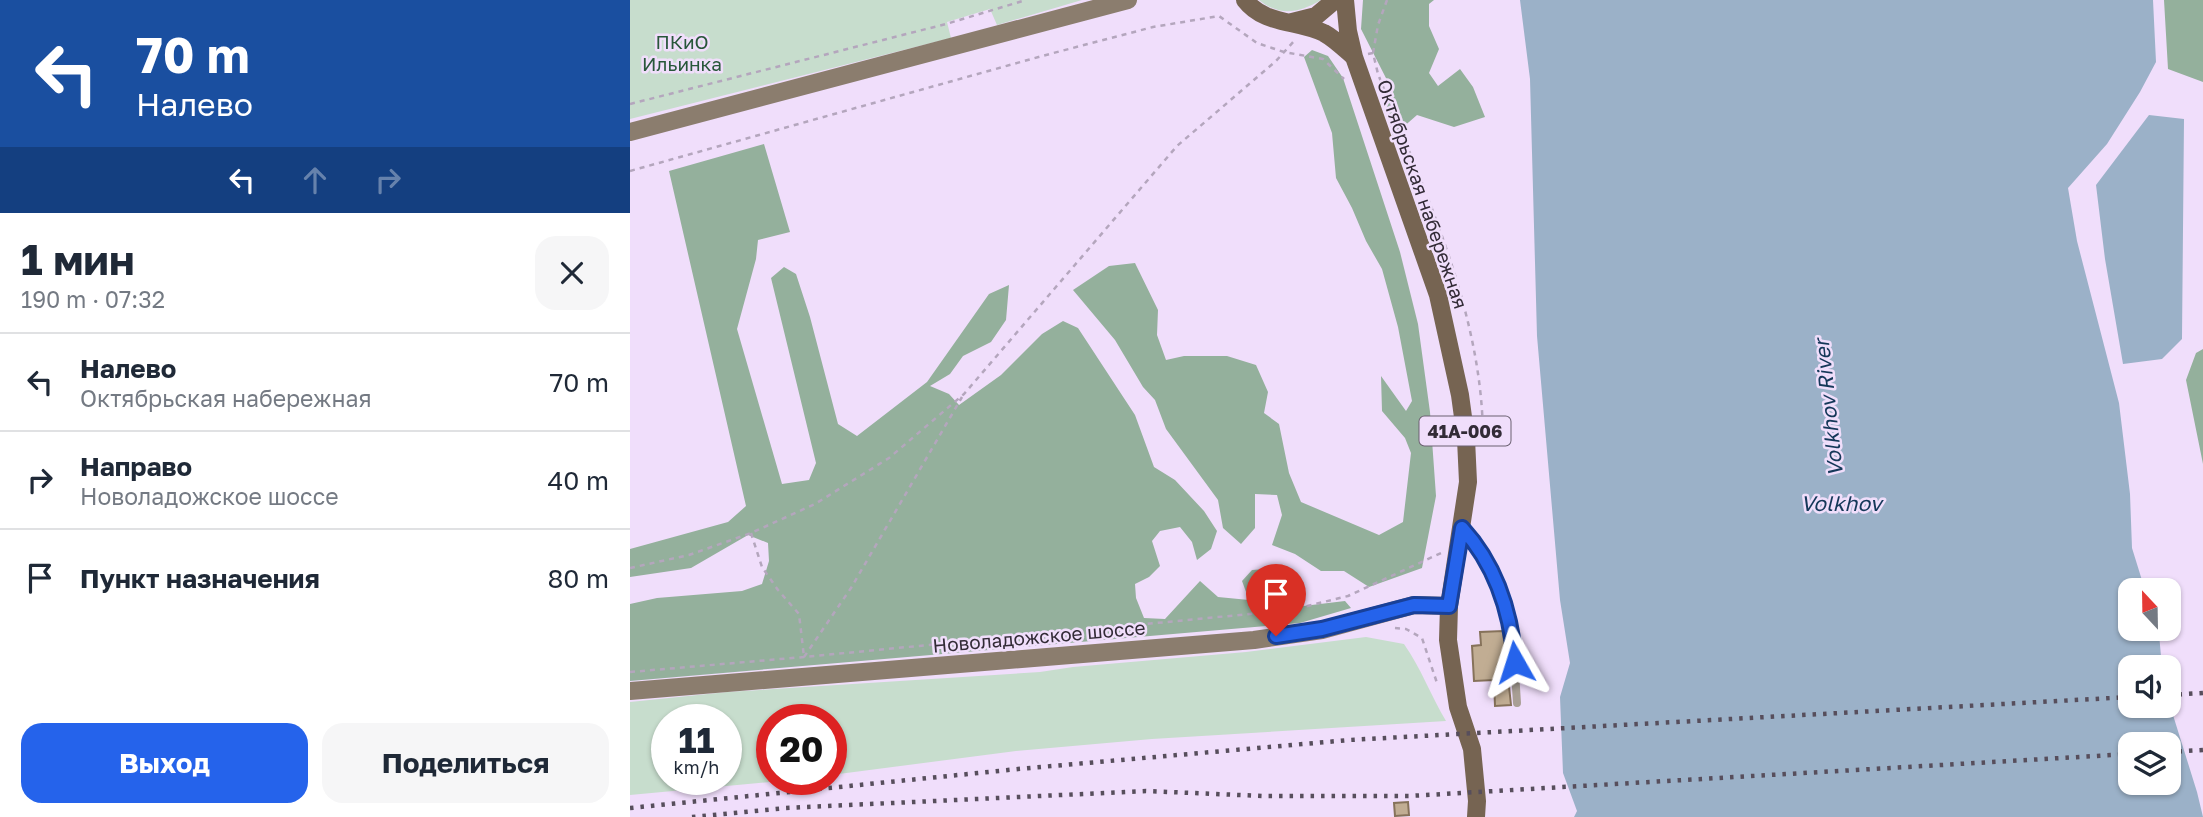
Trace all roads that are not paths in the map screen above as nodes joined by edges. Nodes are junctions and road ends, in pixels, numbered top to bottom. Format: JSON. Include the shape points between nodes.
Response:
{"nodes":[{"id":1,"x":1128,"y":0,"type":"edge"},
{"id":2,"x":1238,"y":0,"type":"edge"},
{"id":3,"x":1245,"y":0,"type":"edge"},
{"id":4,"x":1335,"y":0,"type":"edge"},
{"id":5,"x":1345,"y":0,"type":"edge"},
{"id":6,"x":1263,"y":16,"type":"junction"},
{"id":7,"x":1299,"y":24,"type":"junction"},
{"id":8,"x":1354,"y":57,"type":"junction"},
{"id":9,"x":630,"y":132,"type":"edge"},
{"id":10,"x":1462,"y":528,"type":"junction"},
{"id":11,"x":1449,"y":606,"type":"junction"},
{"id":12,"x":630,"y":691,"type":"edge"},
{"id":13,"x":1517,"y":703,"type":"dead end"},
{"id":14,"x":1476,"y":817,"type":"edge"}],
"edges":[{"from":1,"to":9,"type":"main road"},
{"from":2,"to":6,"type":"main road"},
{"from":3,"to":6,"type":"main road"},
{"from":4,"to":7,"type":"main road"},
{"from":5,"to":8,"type":"main road","name":"Октябрьская набережная","number":"41А-006"},
{"from":6,"to":7,"type":"main road"},
{"from":7,"to":8,"type":"main road","via":[[1324,33]]},
{"from":8,"to":10,"type":"main road","name":"Октябрьская набережная","number":"41А-006","via":[[1438,295],[1466,439],[1468,482]]},
{"from":10,"to":11,"type":"main road","name":"Октябрьская набережная","number":"41А-006"},
{"from":10,"to":13,"type":"lane","via":[[1488,563],[1510,622]]},
{"from":11,"to":12,"type":"main road","name":"Новоладожское шоссе","via":[[1414,605],[1322,629],[1254,640]]},
{"from":11,"to":14,"type":"main road","name":"Октябрьская набережная","number":"41А-006","via":[[1452,672],[1472,749]]}]}
